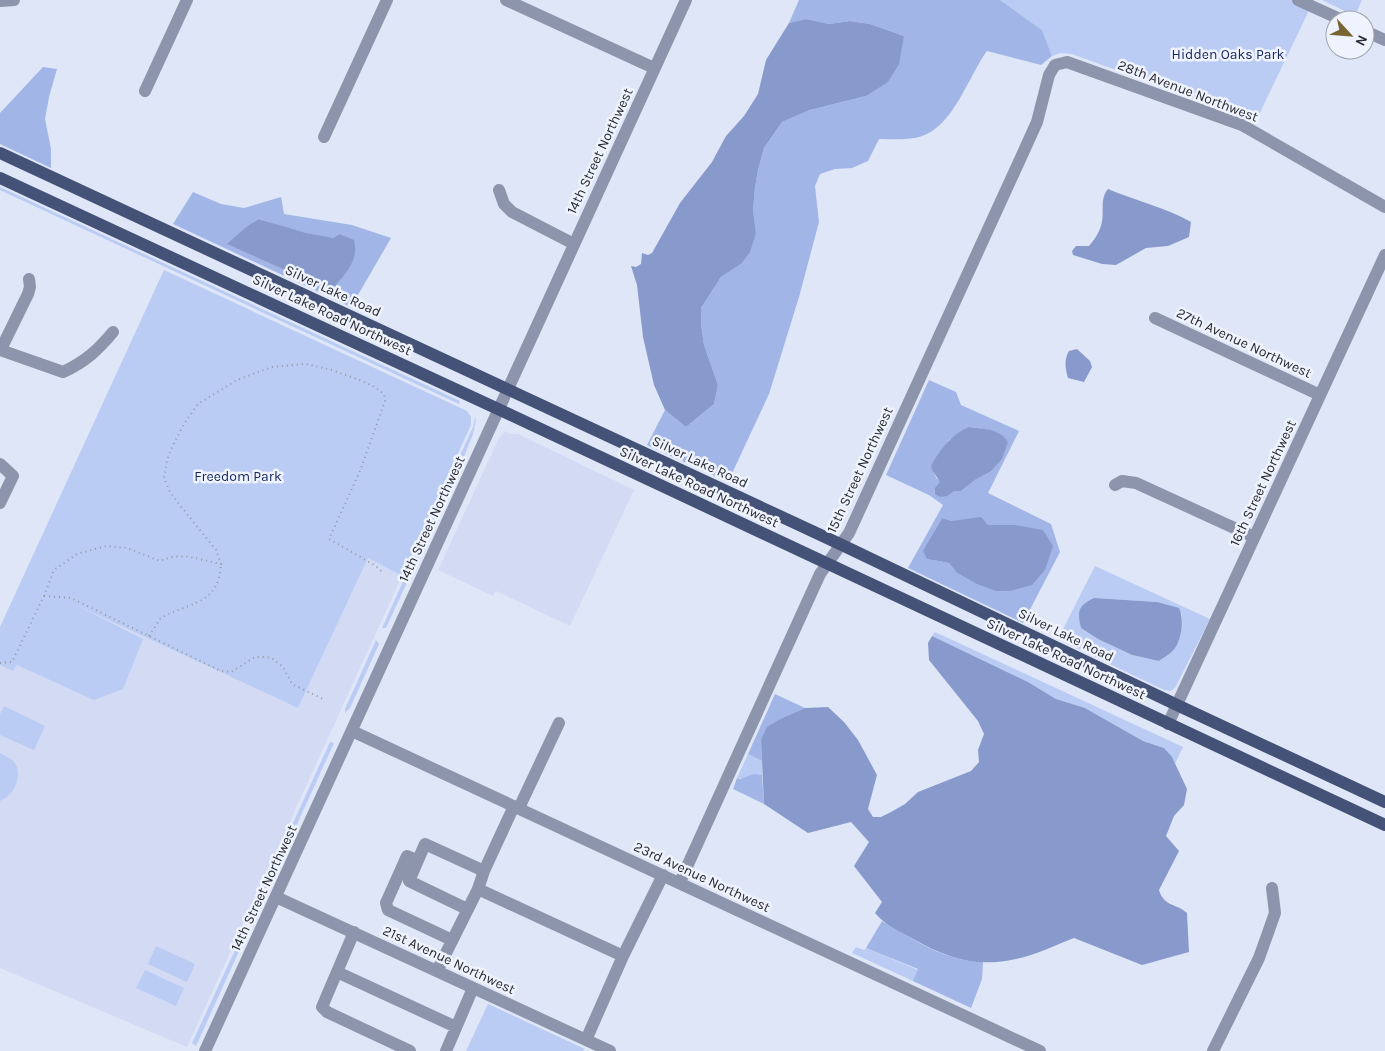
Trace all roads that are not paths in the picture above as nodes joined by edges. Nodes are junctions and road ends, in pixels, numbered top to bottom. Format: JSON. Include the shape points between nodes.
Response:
{"nodes":[{"id":1,"x":14,"y":0,"type":"edge"},
{"id":2,"x":187,"y":0,"type":"edge"},
{"id":3,"x":387,"y":0,"type":"edge"},
{"id":4,"x":506,"y":0,"type":"edge"},
{"id":5,"x":686,"y":0,"type":"edge"},
{"id":6,"x":1298,"y":0,"type":"edge"},
{"id":7,"x":0,"y":1,"type":"edge"},
{"id":8,"x":1325,"y":12,"type":"edge"},
{"id":9,"x":1055,"y":65,"type":"joint"},
{"id":10,"x":654,"y":68,"type":"junction"},
{"id":11,"x":145,"y":91,"type":"dead end"},
{"id":12,"x":324,"y":137,"type":"dead end"},
{"id":13,"x":0,"y":153,"type":"edge"},
{"id":14,"x":0,"y":178,"type":"edge"},
{"id":15,"x":499,"y":190,"type":"dead end"},
{"id":16,"x":1385,"y":207,"type":"edge"},
{"id":17,"x":574,"y":244,"type":"junction"},
{"id":18,"x":1385,"y":255,"type":"edge"},
{"id":19,"x":29,"y":278,"type":"dead end"},
{"id":20,"x":1155,"y":318,"type":"dead end"},
{"id":21,"x":114,"y":332,"type":"dead end"},
{"id":22,"x":1,"y":349,"type":"edge"},
{"id":23,"x":507,"y":388,"type":"junction"},
{"id":24,"x":1320,"y":395,"type":"junction"},
{"id":25,"x":498,"y":409,"type":"junction"},
{"id":26,"x":0,"y":464,"type":"edge"},
{"id":27,"x":1116,"y":485,"type":"dead end"},
{"id":28,"x":0,"y":503,"type":"edge"},
{"id":29,"x":1254,"y":538,"type":"junction"},
{"id":30,"x":842,"y":545,"type":"junction"},
{"id":31,"x":827,"y":563,"type":"junction"},
{"id":32,"x":1178,"y":705,"type":"junction"},
{"id":33,"x":559,"y":722,"type":"dead end"},
{"id":34,"x":1168,"y":724,"type":"junction"},
{"id":35,"x":352,"y":731,"type":"junction"},
{"id":36,"x":1385,"y":802,"type":"edge"},
{"id":37,"x":517,"y":807,"type":"junction"},
{"id":38,"x":1385,"y":825,"type":"edge"},
{"id":39,"x":417,"y":860,"type":"junction"},
{"id":40,"x":484,"y":871,"type":"junction"},
{"id":41,"x":663,"y":875,"type":"junction"},
{"id":42,"x":680,"y":882,"type":"junction"},
{"id":43,"x":1272,"y":888,"type":"dead end"},
{"id":44,"x":478,"y":889,"type":"junction"},
{"id":45,"x":276,"y":897,"type":"junction"},
{"id":46,"x":467,"y":908,"type":"junction"},
{"id":47,"x":354,"y":932,"type":"junction"},
{"id":48,"x":452,"y":940,"type":"junction"},
{"id":49,"x":623,"y":956,"type":"junction"},
{"id":50,"x":337,"y":972,"type":"junction"},
{"id":51,"x":437,"y":972,"type":"junction"},
{"id":52,"x":473,"y":988,"type":"junction"},
{"id":53,"x":456,"y":1028,"type":"junction"},
{"id":54,"x":586,"y":1040,"type":"junction"},
{"id":55,"x":205,"y":1051,"type":"edge"},
{"id":56,"x":410,"y":1051,"type":"edge"},
{"id":57,"x":446,"y":1051,"type":"edge"},
{"id":58,"x":610,"y":1051,"type":"edge"},
{"id":59,"x":1040,"y":1051,"type":"edge"},
{"id":60,"x":1213,"y":1051,"type":"edge"}],
"edges":[{"from":1,"to":7,"type":"street"},
{"from":2,"to":11,"type":"street"},
{"from":3,"to":12,"type":"street"},
{"from":4,"to":10,"type":"street"},
{"from":5,"to":10,"type":"street","name":"14th Street Northwest"},
{"from":6,"to":8,"type":"street"},
{"from":9,"to":16,"type":"street","name":"28th Avenue Northwest","via":[[1068,62],[1242,126]]},
{"from":9,"to":30,"type":"street","name":"15th Street Northwest","via":[[1023,153]]},
{"from":10,"to":17,"type":"street","name":"14th Street Northwest"},
{"from":13,"to":23,"type":"main road","name":"Silver Lake Road"},
{"from":14,"to":25,"type":"main road","name":"Silver Lake Road Northwest"},
{"from":15,"to":17,"type":"street","via":[[504,204],[512,212]]},
{"from":17,"to":23,"type":"street","name":"14th Street Northwest"},
{"from":18,"to":24,"type":"street","name":"16th Street Northwest"},
{"from":19,"to":22,"type":"street","via":[[28,294]]},
{"from":20,"to":24,"type":"street","name":"27th Avenue Northwest"},
{"from":21,"to":22,"type":"street","via":[[96,352],[63,372]]},
{"from":23,"to":25,"type":"street","name":"14th Street Northwest"},
{"from":23,"to":30,"type":"main road","name":"Silver Lake Road"},
{"from":24,"to":29,"type":"street","name":"16th Street Northwest"},
{"from":25,"to":31,"type":"main road","name":"Silver Lake Road Northwest"},
{"from":25,"to":35,"type":"street","name":"14th Street Northwest"},
{"from":26,"to":28,"type":"street","via":[[13,476]]},
{"from":27,"to":29,"type":"street","via":[[1136,483]]},
{"from":29,"to":32,"type":"street","name":"16th Street Northwest"},
{"from":30,"to":31,"type":"street","name":"15th Street Northwest"},
{"from":30,"to":32,"type":"main road","name":"Silver Lake Road"},
{"from":31,"to":34,"type":"main road","name":"Silver Lake Road Northwest"},
{"from":31,"to":42,"type":"street","name":"15th Street Northwest"},
{"from":32,"to":34,"type":"street","name":"16th Street Northwest"},
{"from":32,"to":36,"type":"main road","name":"Silver Lake Road"},
{"from":33,"to":37,"type":"street"},
{"from":34,"to":38,"type":"main road","name":"Silver Lake Road Northwest"},
{"from":35,"to":37,"type":"street","name":"23rd Avenue Northwest"},
{"from":35,"to":45,"type":"street","name":"14th Street Northwest"},
{"from":37,"to":40,"type":"street"},
{"from":37,"to":41,"type":"street","name":"23rd Avenue Northwest"},
{"from":39,"to":40,"type":"street","via":[[425,844]]},
{"from":39,"to":46,"type":"street","via":[[410,881]]},
{"from":39,"to":48,"type":"street","via":[[407,856],[386,908]]},
{"from":40,"to":44,"type":"street"},
{"from":41,"to":42,"type":"street","name":"23rd Avenue Northwest"},
{"from":41,"to":49,"type":"street"},
{"from":42,"to":59,"type":"street","name":"23rd Avenue Northwest"},
{"from":43,"to":60,"type":"street","via":[[1275,913],[1259,958]]},
{"from":44,"to":46,"type":"street"},
{"from":44,"to":49,"type":"street"},
{"from":45,"to":47,"type":"street","name":"21st Avenue Northwest"},
{"from":45,"to":55,"type":"street","name":"14th Street Northwest"},
{"from":46,"to":48,"type":"street"},
{"from":47,"to":50,"type":"street"},
{"from":47,"to":51,"type":"street","name":"21st Avenue Northwest"},
{"from":48,"to":51,"type":"street"},
{"from":49,"to":54,"type":"street"},
{"from":50,"to":53,"type":"street"},
{"from":50,"to":56,"type":"street","via":[[322,1007],[324,1010]]},
{"from":51,"to":52,"type":"street","name":"21st Avenue Northwest"},
{"from":52,"to":53,"type":"street"},
{"from":52,"to":54,"type":"street","name":"21st Avenue Northwest"},
{"from":53,"to":57,"type":"street"},
{"from":54,"to":58,"type":"street","name":"21st Avenue Northwest"}]}
